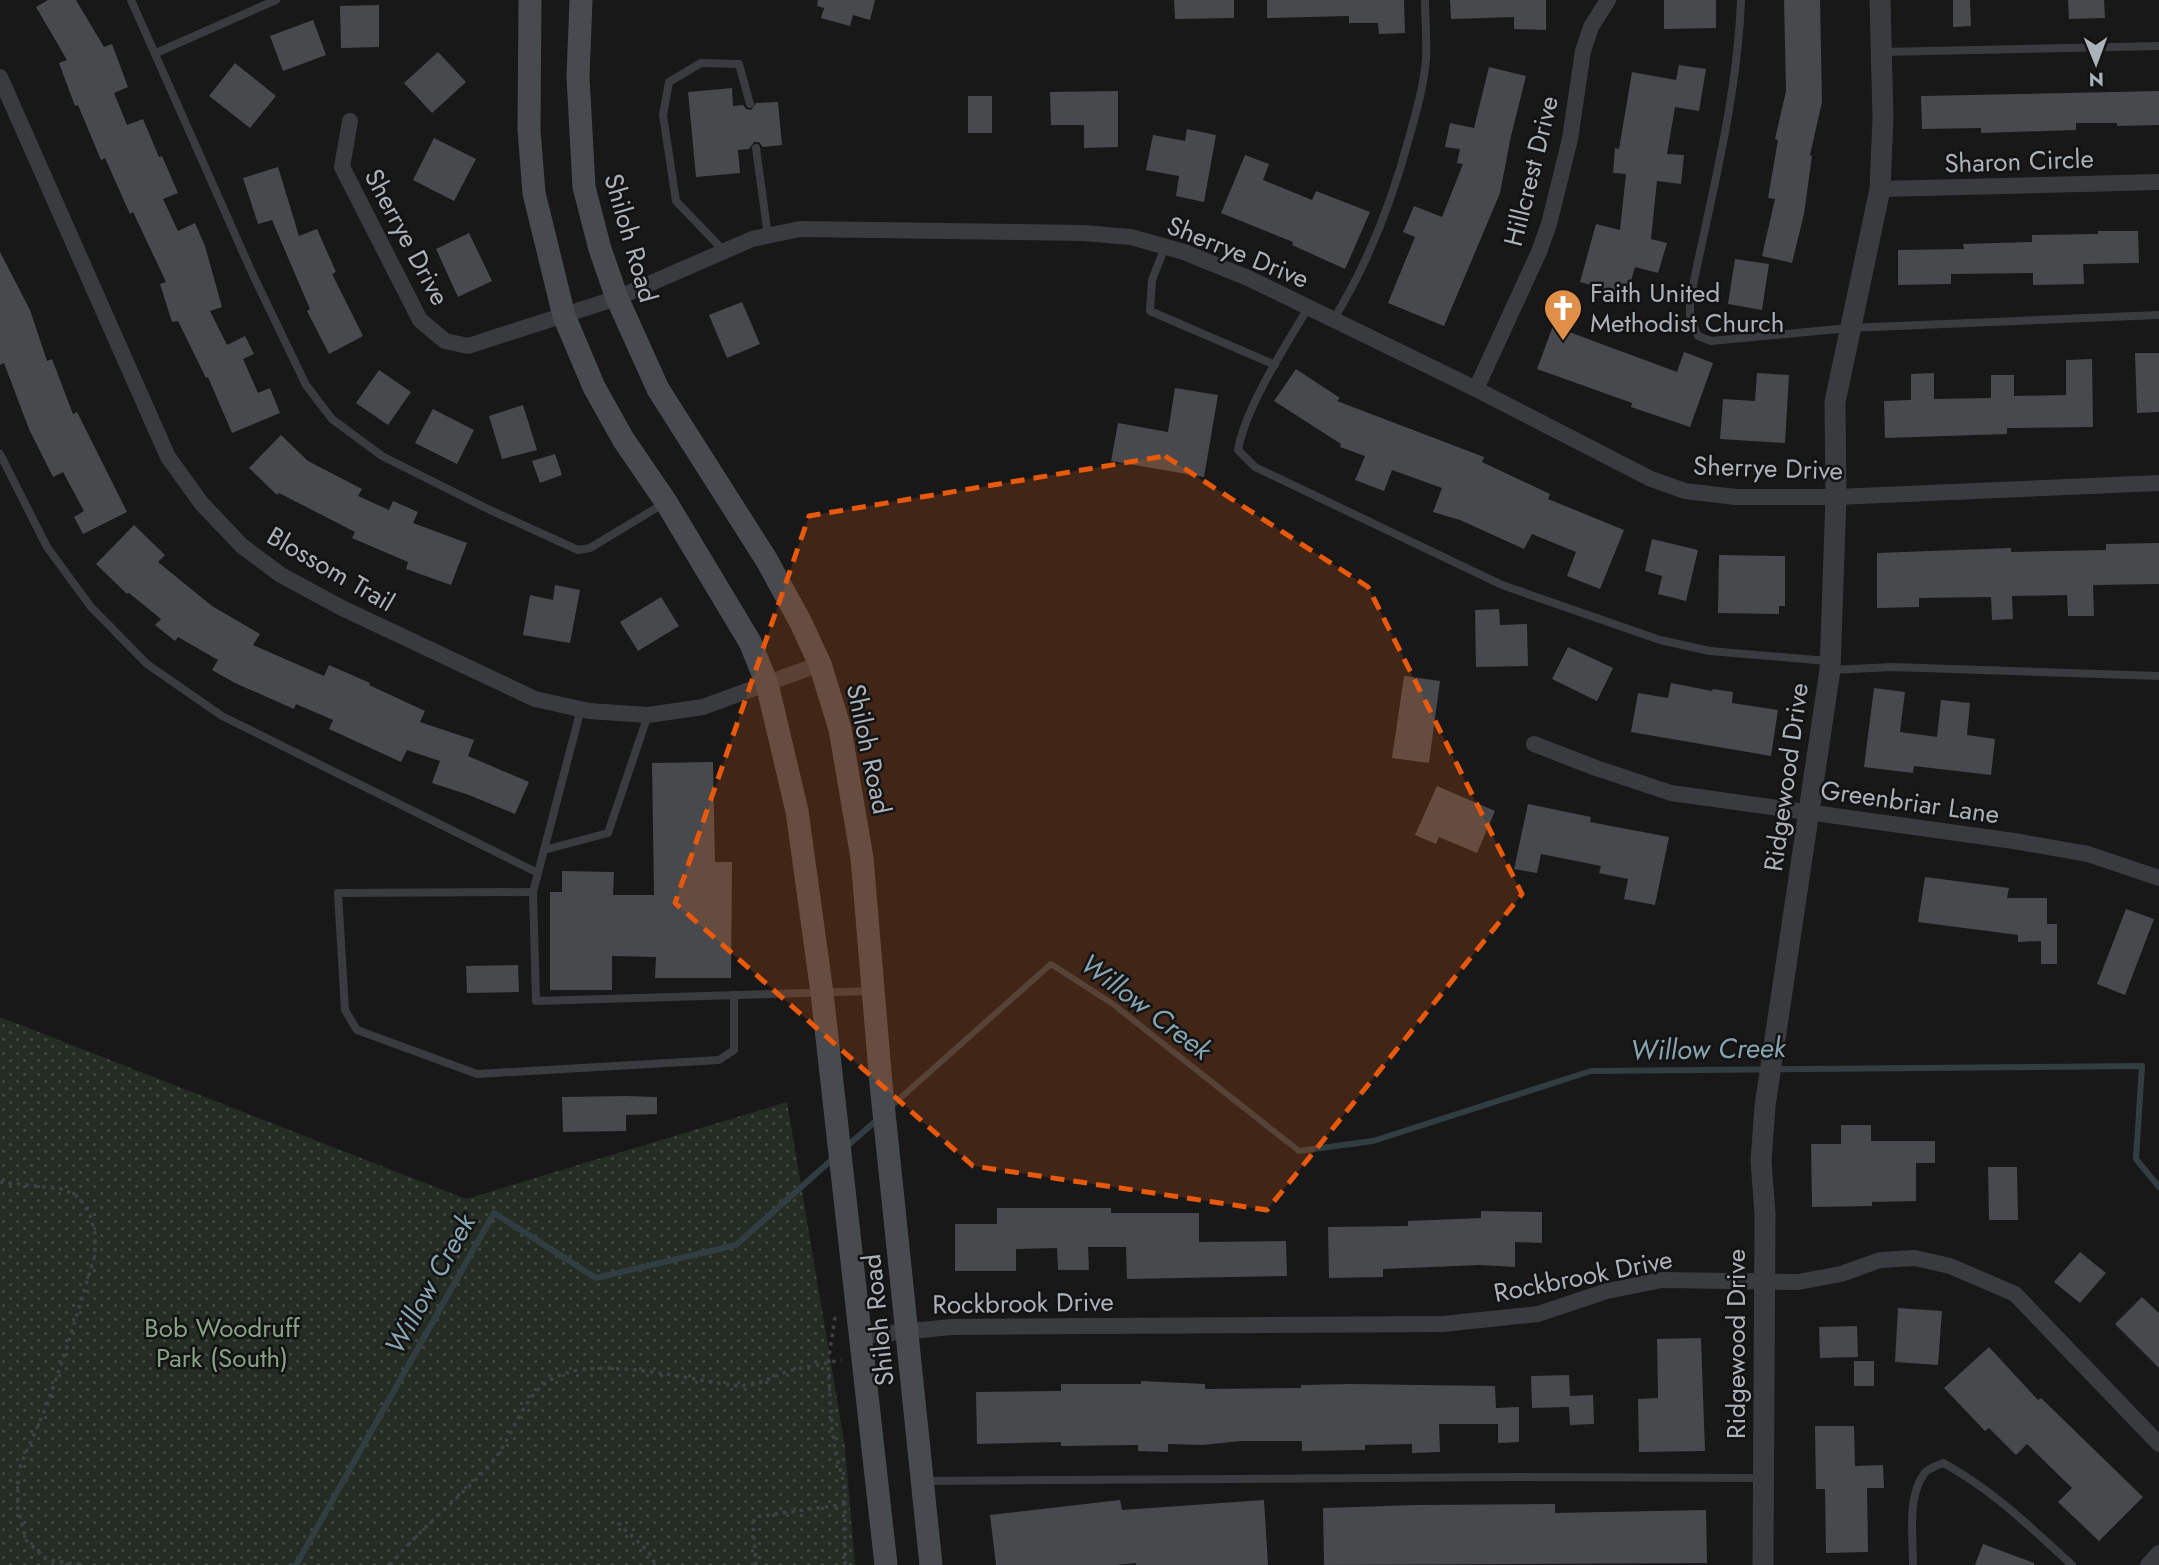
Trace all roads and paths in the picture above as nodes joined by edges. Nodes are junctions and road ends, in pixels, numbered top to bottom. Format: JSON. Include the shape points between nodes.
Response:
{"nodes":[{"id":1,"x":131,"y":0,"type":"edge"},
{"id":2,"x":276,"y":0,"type":"edge"},
{"id":3,"x":530,"y":0,"type":"edge"},
{"id":4,"x":581,"y":0,"type":"edge"},
{"id":5,"x":1424,"y":0,"type":"edge"},
{"id":6,"x":1608,"y":0,"type":"edge"},
{"id":7,"x":1741,"y":0,"type":"edge"},
{"id":8,"x":1880,"y":0,"type":"edge"},
{"id":9,"x":2159,"y":46,"type":"edge"},
{"id":10,"x":1881,"y":52,"type":"junction"},
{"id":11,"x":156,"y":54,"type":"junction"},
{"id":12,"x":0,"y":77,"type":"edge"},
{"id":13,"x":750,"y":104,"type":"dead end"},
{"id":14,"x":351,"y":121,"type":"dead end"},
{"id":15,"x":756,"y":148,"type":"dead end"},
{"id":16,"x":2159,"y":182,"type":"edge"},
{"id":17,"x":1880,"y":189,"type":"junction"},
{"id":18,"x":768,"y":236,"type":"junction"},
{"id":19,"x":1165,"y":247,"type":"junction"},
{"id":20,"x":724,"y":251,"type":"junction"},
{"id":21,"x":617,"y":299,"type":"junction"},
{"id":22,"x":1308,"y":307,"type":"junction"},
{"id":23,"x":2159,"y":315,"type":"edge"},
{"id":24,"x":564,"y":316,"type":"junction"},
{"id":25,"x":1333,"y":320,"type":"junction"},
{"id":26,"x":1849,"y":328,"type":"junction"},
{"id":27,"x":1275,"y":365,"type":"junction"},
{"id":28,"x":1476,"y":389,"type":"junction"},
{"id":29,"x":0,"y":454,"type":"edge"},
{"id":30,"x":2159,"y":483,"type":"edge"},
{"id":31,"x":1836,"y":497,"type":"junction"},
{"id":32,"x":666,"y":502,"type":"junction"},
{"id":33,"x":820,"y":664,"type":"junction"},
{"id":34,"x":1830,"y":665,"type":"junction"},
{"id":35,"x":2159,"y":676,"type":"edge"},
{"id":36,"x":767,"y":684,"type":"junction"},
{"id":37,"x":581,"y":709,"type":"junction"},
{"id":38,"x":648,"y":715,"type":"junction"},
{"id":39,"x":1534,"y":744,"type":"dead end"},
{"id":40,"x":1810,"y":814,"type":"junction"},
{"id":41,"x":544,"y":850,"type":"junction"},
{"id":42,"x":538,"y":873,"type":"junction"},
{"id":43,"x":2159,"y":878,"type":"edge"},
{"id":44,"x":533,"y":892,"type":"junction"},
{"id":45,"x":873,"y":992,"type":"junction"},
{"id":46,"x":822,"y":993,"type":"junction"},
{"id":47,"x":734,"y":995,"type":"junction"},
{"id":48,"x":0,"y":1182,"type":"edge"},
{"id":49,"x":1764,"y":1283,"type":"junction"},
{"id":50,"x":908,"y":1331,"type":"junction"},
{"id":51,"x":860,"y":1344,"type":"junction"},
{"id":52,"x":828,"y":1363,"type":"junction"},
{"id":53,"x":2159,"y":1444,"type":"edge"},
{"id":54,"x":1763,"y":1478,"type":"junction"},
{"id":55,"x":923,"y":1481,"type":"junction"},
{"id":56,"x":845,"y":1504,"type":"junction"},
{"id":57,"x":784,"y":1511,"type":"junction"},
{"id":58,"x":788,"y":1518,"type":"dead end"},
{"id":59,"x":618,"y":1523,"type":"dead end"},
{"id":60,"x":2159,"y":1553,"type":"edge"},
{"id":61,"x":83,"y":1565,"type":"edge"},
{"id":62,"x":390,"y":1565,"type":"edge"},
{"id":63,"x":656,"y":1565,"type":"edge"},
{"id":64,"x":756,"y":1565,"type":"edge"},
{"id":65,"x":845,"y":1565,"type":"edge"},
{"id":66,"x":886,"y":1565,"type":"edge"},
{"id":67,"x":931,"y":1565,"type":"edge"},
{"id":68,"x":1763,"y":1565,"type":"edge"},
{"id":69,"x":1913,"y":1565,"type":"edge"},
{"id":70,"x":2072,"y":1565,"type":"edge"},
{"id":71,"x":2148,"y":1565,"type":"edge"}],
"edges":[{"from":1,"to":11,"type":"lane"},
{"from":2,"to":11,"type":"lane"},
{"from":3,"to":24,"type":"main road","name":"Shiloh Road","via":[[529,130],[534,193]]},
{"from":4,"to":21,"type":"main road","name":"Shiloh Road","via":[[578,78],[584,187]]},
{"from":5,"to":25,"type":"lane","via":[[1426,61],[1416,115],[1381,225]]},
{"from":6,"to":28,"type":"street","name":"Hillcrest Drive","via":[[1583,51],[1570,139],[1549,224]]},
{"from":7,"to":26,"type":"lane","via":[[1730,113],[1689,300],[1690,317],[1698,336],[1711,341]]},
{"from":8,"to":10,"type":"street","name":"Ridgewood Drive"},
{"from":9,"to":10,"type":"lane"},
{"from":10,"to":17,"type":"street","name":"Ridgewood Drive"},
{"from":11,"to":32,"type":"lane","via":[[306,385],[332,419],[382,456],[578,550],[590,548]]},
{"from":12,"to":37,"type":"street","name":"Blossom Trail","via":[[168,457],[202,505],[242,546],[281,575],[342,608],[535,699]]},
{"from":13,"to":20,"type":"lane","via":[[739,64],[701,63],[669,82],[663,115],[676,201]]},
{"from":14,"to":24,"type":"street","name":"Sherrye Drive","via":[[342,167],[419,320],[445,341],[468,346]]},
{"from":15,"to":18,"type":"lane"},
{"from":16,"to":17,"type":"street","name":"Sharon Circle"},
{"from":17,"to":26,"type":"street","name":"Ridgewood Drive"},
{"from":18,"to":19,"type":"street","name":"Sherrye Drive","via":[[800,229],[855,228],[1084,233],[1132,237]]},
{"from":18,"to":20,"type":"street","name":"Sherrye Drive"},
{"from":19,"to":22,"type":"street","name":"Sherrye Drive","via":[[1248,278]]},
{"from":19,"to":27,"type":"lane","via":[[1152,280],[1150,311]]},
{"from":20,"to":21,"type":"street","name":"Sherrye Drive"},
{"from":21,"to":24,"type":"street","name":"Sherrye Drive"},
{"from":21,"to":33,"type":"main road","name":"Shiloh Road","via":[[658,389],[766,559]]},
{"from":22,"to":25,"type":"street","name":"Sherrye Drive"},
{"from":22,"to":27,"type":"lane"},
{"from":23,"to":26,"type":"lane"},
{"from":24,"to":32,"type":"main road","name":"Shiloh Road","via":[[623,439]]},
{"from":25,"to":28,"type":"street","name":"Sherrye Drive"},
{"from":26,"to":31,"type":"street","name":"Ridgewood Drive","via":[[1835,402]]},
{"from":27,"to":34,"type":"lane","via":[[1241,433],[1238,450],[1255,467],[1502,585],[1660,640],[1710,651]]},
{"from":28,"to":31,"type":"street","name":"Sherrye Drive","via":[[1651,479],[1685,491],[1736,497]]},
{"from":29,"to":42,"type":"lane","via":[[47,547],[91,607],[147,664],[222,716]]},
{"from":30,"to":31,"type":"street","name":"Sherrye Drive"},
{"from":31,"to":34,"type":"street","name":"Ridgewood Drive"},
{"from":32,"to":36,"type":"main road","name":"Shiloh Road","via":[[750,642]]},
{"from":33,"to":36,"type":"street","name":"Blossom Trail"},
{"from":33,"to":45,"type":"main road","name":"Shiloh Road","via":[[850,782],[862,858]]},
{"from":34,"to":35,"type":"lane"},
{"from":34,"to":40,"type":"street","name":"Ridgewood Drive"},
{"from":36,"to":38,"type":"street","name":"Blossom Trail","via":[[703,707]]},
{"from":36,"to":46,"type":"main road","name":"Shiloh Road","via":[[797,811]]},
{"from":37,"to":38,"type":"street","name":"Blossom Trail"},
{"from":37,"to":41,"type":"lane"},
{"from":38,"to":41,"type":"lane","via":[[608,833]]},
{"from":39,"to":40,"type":"street","name":"Greenbriar Lane","via":[[1671,793]]},
{"from":40,"to":43,"type":"street","name":"Greenbriar Lane","via":[[2088,854]]},
{"from":40,"to":49,"type":"street","name":"Ridgewood Drive","via":[[1767,1082],[1761,1161]]},
{"from":41,"to":42,"type":"lane"},
{"from":42,"to":44,"type":"lane"},
{"from":44,"to":47,"type":"lane","via":[[536,1000]]},
{"from":44,"to":47,"type":"lane","via":[[338,893],[345,1010],[357,1030],[477,1074],[719,1060],[734,1050]]},
{"from":45,"to":46,"type":"lane"},
{"from":45,"to":50,"type":"main road","name":"Shiloh Road"},
{"from":46,"to":47,"type":"lane"},
{"from":46,"to":51,"type":"main road","name":"Shiloh Road"},
{"from":48,"to":61,"type":"path","via":[[63,1189],[80,1198],[95,1233],[95,1255],[67,1347],[18,1471],[18,1509],[26,1540],[47,1560]]},
{"from":49,"to":50,"type":"street","name":"Rockbrook Drive","via":[[1662,1280],[1607,1291],[1538,1314],[1443,1324]]},
{"from":49,"to":53,"type":"street","name":"Rockbrook Drive","via":[[1798,1282],[1880,1260],[1915,1258],[1982,1278],[2015,1294]]},
{"from":49,"to":54,"type":"street","name":"Ridgewood Drive"},
{"from":50,"to":51,"type":"street","name":"Rockbrook Drive"},
{"from":50,"to":55,"type":"main road","name":"Shiloh Road"},
{"from":51,"to":52,"type":"path"},
{"from":51,"to":66,"type":"main road","name":"Shiloh Road"},
{"from":52,"to":56,"type":"path","via":[[832,1428]]},
{"from":52,"to":62,"type":"path","via":[[741,1386],[635,1370],[579,1371],[550,1380],[536,1392],[489,1466]]},
{"from":54,"to":55,"type":"lane"},
{"from":54,"to":68,"type":"street","name":"Ridgewood Drive"},
{"from":55,"to":67,"type":"main road","name":"Shiloh Road"},
{"from":56,"to":57,"type":"path"},
{"from":56,"to":65,"type":"path"},
{"from":57,"to":58,"type":"path"},
{"from":57,"to":64,"type":"path","via":[[755,1517]]},
{"from":59,"to":63,"type":"path"},
{"from":60,"to":71,"type":"street"},
{"from":69,"to":70,"type":"lane","via":[[1916,1488],[1926,1471],[1943,1463],[1978,1484]]}]}
